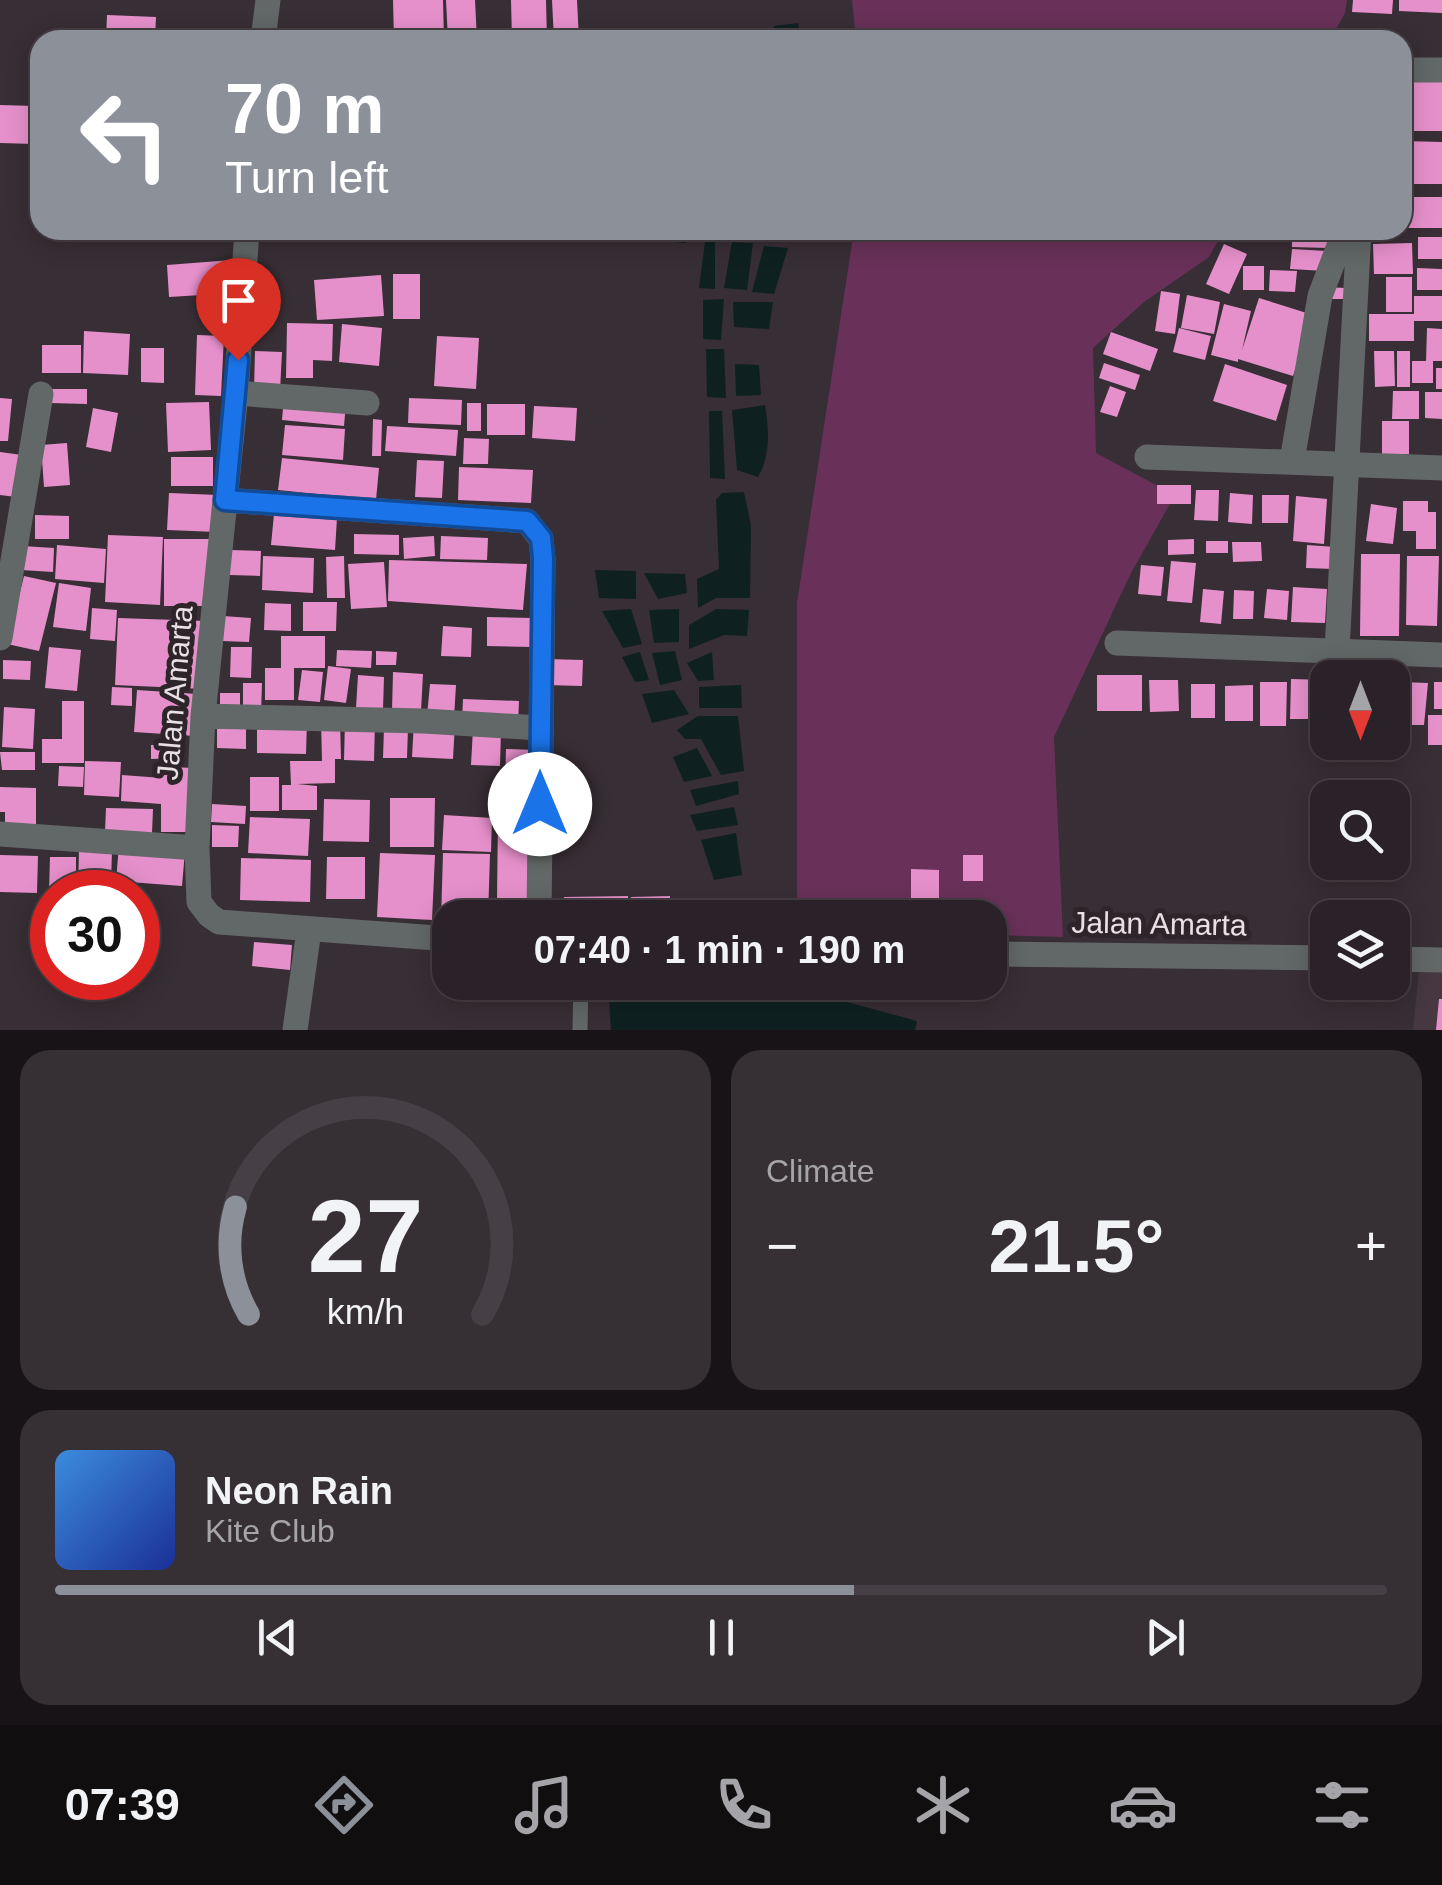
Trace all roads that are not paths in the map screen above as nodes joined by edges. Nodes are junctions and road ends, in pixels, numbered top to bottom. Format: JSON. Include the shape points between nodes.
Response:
{"nodes":[{"id":1,"x":268,"y":0,"type":"edge"},
{"id":2,"x":264,"y":30,"type":"edge"},
{"id":3,"x":1412,"y":70,"type":"edge"},
{"id":4,"x":1442,"y":70,"type":"edge"},
{"id":5,"x":247,"y":240,"type":"edge"},
{"id":6,"x":1341,"y":240,"type":"edge"},
{"id":7,"x":1358,"y":240,"type":"edge"},
{"id":8,"x":236,"y":393,"type":"junction"},
{"id":9,"x":41,"y":394,"type":"dead end"},
{"id":10,"x":368,"y":403,"type":"dead end"},
{"id":11,"x":1147,"y":457,"type":"dead end"},
{"id":12,"x":1292,"y":462,"type":"junction"},
{"id":13,"x":1347,"y":464,"type":"junction"},
{"id":14,"x":1442,"y":468,"type":"edge"},
{"id":15,"x":225,"y":500,"type":"junction"},
{"id":16,"x":0,"y":638,"type":"edge"},
{"id":17,"x":1116,"y":643,"type":"dead end"},
{"id":18,"x":1337,"y":651,"type":"junction"},
{"id":19,"x":1442,"y":655,"type":"edge"},
{"id":20,"x":202,"y":716,"type":"junction"},
{"id":21,"x":540,"y":728,"type":"junction"},
{"id":22,"x":0,"y":834,"type":"edge"},
{"id":23,"x":197,"y":848,"type":"junction"},
{"id":24,"x":539,"y":900,"type":"edge"},
{"id":25,"x":309,"y":930,"type":"junction"},
{"id":26,"x":432,"y":938,"type":"edge"},
{"id":27,"x":1007,"y":954,"type":"edge"},
{"id":28,"x":1310,"y":958,"type":"edge"},
{"id":29,"x":1410,"y":959,"type":"edge"},
{"id":30,"x":1442,"y":960,"type":"edge"},
{"id":31,"x":581,"y":1000,"type":"edge"},
{"id":32,"x":295,"y":1030,"type":"edge"},
{"id":33,"x":580,"y":1030,"type":"edge"}],
"edges":[{"from":1,"to":2,"type":"street"},
{"from":3,"to":4,"type":"street"},
{"from":5,"to":8,"type":"street","name":"Jalan Amarta"},
{"from":6,"to":12,"type":"street","via":[[1320,296]]},
{"from":7,"to":13,"type":"street"},
{"from":8,"to":10,"type":"street"},
{"from":8,"to":15,"type":"street","name":"Jalan Amarta"},
{"from":9,"to":16,"type":"street"},
{"from":11,"to":12,"type":"street"},
{"from":12,"to":13,"type":"street"},
{"from":13,"to":14,"type":"street"},
{"from":13,"to":18,"type":"street"},
{"from":15,"to":20,"type":"street","name":"Jalan Amarta"},
{"from":15,"to":21,"type":"street","via":[[527,521],[541,538],[543,558]]},
{"from":17,"to":18,"type":"street"},
{"from":18,"to":19,"type":"street"},
{"from":20,"to":21,"type":"street"},
{"from":20,"to":23,"type":"street","name":"Jalan Amarta"},
{"from":21,"to":24,"type":"street"},
{"from":22,"to":23,"type":"street"},
{"from":23,"to":25,"type":"street","name":"Jalan Amarta","via":[[199,902],[208,915],[219,922]]},
{"from":25,"to":26,"type":"street","name":"Jalan Amarta"},
{"from":25,"to":32,"type":"street"},
{"from":27,"to":28,"type":"street","name":"Jalan Amarta"},
{"from":29,"to":30,"type":"street"},
{"from":31,"to":33,"type":"lane"}]}
